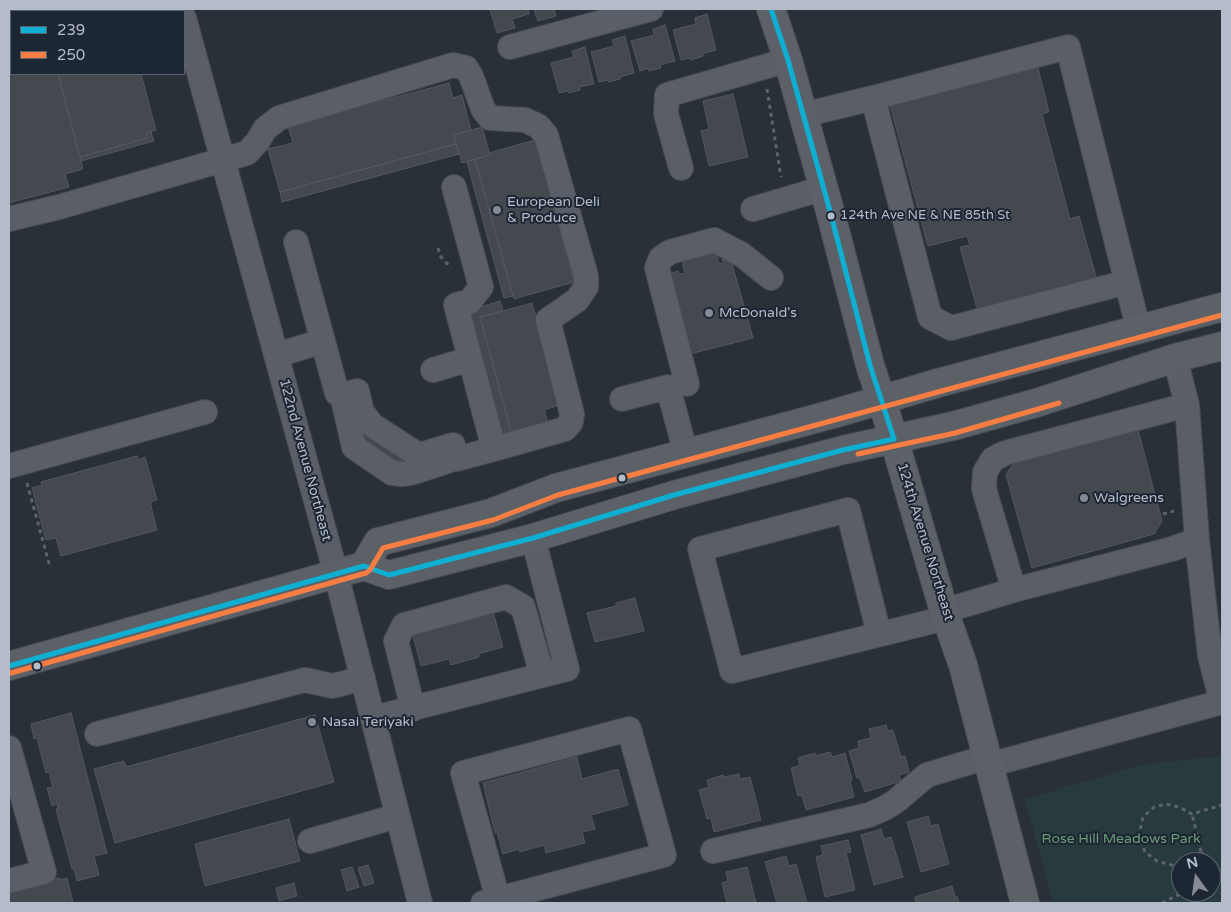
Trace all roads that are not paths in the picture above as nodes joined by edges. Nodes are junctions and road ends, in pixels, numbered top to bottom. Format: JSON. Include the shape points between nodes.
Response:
{"nodes":[{"id":1,"x":651,"y":9,"type":"edge"},
{"id":2,"x":771,"y":9,"type":"edge"},
{"id":3,"x":185,"y":22,"type":"edge"},
{"id":4,"x":510,"y":47,"type":"dead end"},
{"id":5,"x":788,"y":60,"type":"junction"},
{"id":6,"x":873,"y":98,"type":"junction"},
{"id":7,"x":803,"y":115,"type":"junction"},
{"id":8,"x":223,"y":160,"type":"junction"},
{"id":9,"x":681,"y":168,"type":"dead end"},
{"id":10,"x":454,"y":187,"type":"dead end"},
{"id":11,"x":824,"y":188,"type":"junction"},
{"id":12,"x":753,"y":208,"type":"dead end"},
{"id":13,"x":9,"y":219,"type":"edge"},
{"id":14,"x":296,"y":242,"type":"dead end"},
{"id":15,"x":771,"y":278,"type":"dead end"},
{"id":16,"x":1127,"y":282,"type":"junction"},
{"id":17,"x":1222,"y":307,"type":"edge"},
{"id":18,"x":1222,"y":327,"type":"edge"},
{"id":19,"x":1138,"y":330,"type":"junction"},
{"id":20,"x":323,"y":341,"type":"junction"},
{"id":21,"x":1213,"y":348,"type":"edge"},
{"id":22,"x":277,"y":355,"type":"junction"},
{"id":23,"x":1175,"y":358,"type":"junction"},
{"id":24,"x":470,"y":360,"type":"junction"},
{"id":25,"x":433,"y":370,"type":"dead end"},
{"id":26,"x":687,"y":384,"type":"dead end"},
{"id":27,"x":622,"y":399,"type":"dead end"},
{"id":28,"x":881,"y":399,"type":"junction"},
{"id":29,"x":1187,"y":405,"type":"junction"},
{"id":30,"x":205,"y":412,"type":"dead end"},
{"id":31,"x":894,"y":439,"type":"junction"},
{"id":32,"x":494,"y":449,"type":"junction"},
{"id":33,"x":686,"y":454,"type":"junction"},
{"id":34,"x":15,"y":465,"type":"edge"},
{"id":35,"x":533,"y":538,"type":"junction"},
{"id":36,"x":1197,"y":540,"type":"junction"},
{"id":37,"x":364,"y":566,"type":"junction"},
{"id":38,"x":336,"y":574,"type":"junction"},
{"id":39,"x":1014,"y":590,"type":"junction"},
{"id":40,"x":945,"y":614,"type":"junction"},
{"id":41,"x":878,"y":634,"type":"junction"},
{"id":42,"x":9,"y":666,"type":"edge"},
{"id":43,"x":542,"y":675,"type":"junction"},
{"id":44,"x":363,"y":678,"type":"junction"},
{"id":45,"x":413,"y":709,"type":"junction"},
{"id":46,"x":374,"y":718,"type":"junction"},
{"id":47,"x":97,"y":734,"type":"dead end"},
{"id":48,"x":9,"y":748,"type":"edge"},
{"id":49,"x":988,"y":761,"type":"junction"},
{"id":50,"x":396,"y":816,"type":"junction"},
{"id":51,"x":310,"y":841,"type":"dead end"},
{"id":52,"x":713,"y":851,"type":"dead end"},
{"id":53,"x":9,"y":881,"type":"edge"},
{"id":54,"x":491,"y":901,"type":"edge"},
{"id":55,"x":420,"y":903,"type":"edge"},
{"id":56,"x":1025,"y":903,"type":"edge"}],
"edges":[{"from":1,"to":4,"type":"street"},
{"from":2,"to":5,"type":"main road","name":"124th Avenue Northeast"},
{"from":3,"to":8,"type":"street","name":"122nd Avenue Northeast"},
{"from":5,"to":7,"type":"main road","name":"124th Avenue Northeast"},
{"from":5,"to":9,"type":"street","via":[[667,95],[666,114]]},
{"from":6,"to":7,"type":"street"},
{"from":6,"to":16,"type":"street","via":[[930,317],[951,328]]},
{"from":6,"to":16,"type":"street","via":[[1068,47]]},
{"from":7,"to":11,"type":"main road","name":"124th Avenue Northeast"},
{"from":8,"to":13,"type":"street"},
{"from":8,"to":22,"type":"street","name":"122nd Avenue Northeast"},
{"from":8,"to":32,"type":"street","via":[[247,153],[264,129],[279,118],[453,65],[466,68],[490,118],[524,120],[538,126],[546,135],[586,276],[586,287],[577,300],[548,320],[572,414],[571,422],[565,429]]},
{"from":10,"to":24,"type":"street","via":[[481,286],[469,302],[456,305]]},
{"from":11,"to":12,"type":"street"},
{"from":11,"to":28,"type":"main road","name":"124th Avenue Northeast"},
{"from":14,"to":20,"type":"street"},
{"from":15,"to":26,"type":"street","via":[[741,254],[714,240],[670,252],[661,258],[657,268]]},
{"from":16,"to":19,"type":"street"},
{"from":17,"to":19,"type":"main road"},
{"from":18,"to":21,"type":"main road"},
{"from":19,"to":28,"type":"main road"},
{"from":20,"to":22,"type":"street"},
{"from":20,"to":32,"type":"street","via":[[338,393],[349,393],[372,425],[409,449],[420,455]]},
{"from":21,"to":23,"type":"main road"},
{"from":22,"to":38,"type":"street","name":"122nd Avenue Northeast"},
{"from":23,"to":29,"type":"street"},
{"from":23,"to":31,"type":"main road","via":[[1036,403]]},
{"from":24,"to":25,"type":"street"},
{"from":24,"to":32,"type":"street"},
{"from":27,"to":33,"type":"street","via":[[668,386]]},
{"from":28,"to":31,"type":"main road","name":"124th Avenue Northeast"},
{"from":28,"to":33,"type":"main road"},
{"from":29,"to":36,"type":"street"},
{"from":29,"to":39,"type":"street","via":[[1005,453],[993,459],[985,472],[984,489]]},
{"from":30,"to":34,"type":"street"},
{"from":31,"to":35,"type":"main road","via":[[674,495]]},
{"from":31,"to":40,"type":"main road","name":"124th Avenue Northeast"},
{"from":33,"to":37,"type":"main road","via":[[556,488],[490,513],[378,542]]},
{"from":35,"to":37,"type":"main road","via":[[389,575]]},
{"from":35,"to":43,"type":"street","via":[[567,669]]},
{"from":36,"to":39,"type":"street"},
{"from":36,"to":49,"type":"street","via":[[1210,656],[1222,702]]},
{"from":37,"to":38,"type":"main road"},
{"from":38,"to":42,"type":"main road"},
{"from":38,"to":44,"type":"street","name":"122nd Avenue Northeast"},
{"from":39,"to":40,"type":"street"},
{"from":40,"to":41,"type":"street"},
{"from":40,"to":49,"type":"main road","name":"124th Avenue Northeast","via":[[963,664]]},
{"from":41,"to":41,"type":"street","via":[[732,671],[700,548],[848,510]]},
{"from":43,"to":45,"type":"street"},
{"from":43,"to":45,"type":"street","via":[[523,607],[506,597],[404,625],[396,641]]},
{"from":44,"to":46,"type":"street","name":"122nd Avenue Northeast"},
{"from":44,"to":47,"type":"street","via":[[333,686],[305,680]]},
{"from":45,"to":46,"type":"street"},
{"from":46,"to":50,"type":"street","name":"122nd Avenue Northeast"},
{"from":48,"to":53,"type":"street","via":[[44,872]]},
{"from":49,"to":52,"type":"street","via":[[927,775],[896,801],[869,814]]},
{"from":49,"to":56,"type":"main road","name":"124th Avenue Northeast"},
{"from":50,"to":51,"type":"street"},
{"from":50,"to":55,"type":"street","name":"122nd Avenue Northeast"},
{"from":54,"to":54,"type":"street","via":[[664,855],[629,729],[464,773]]}]}
